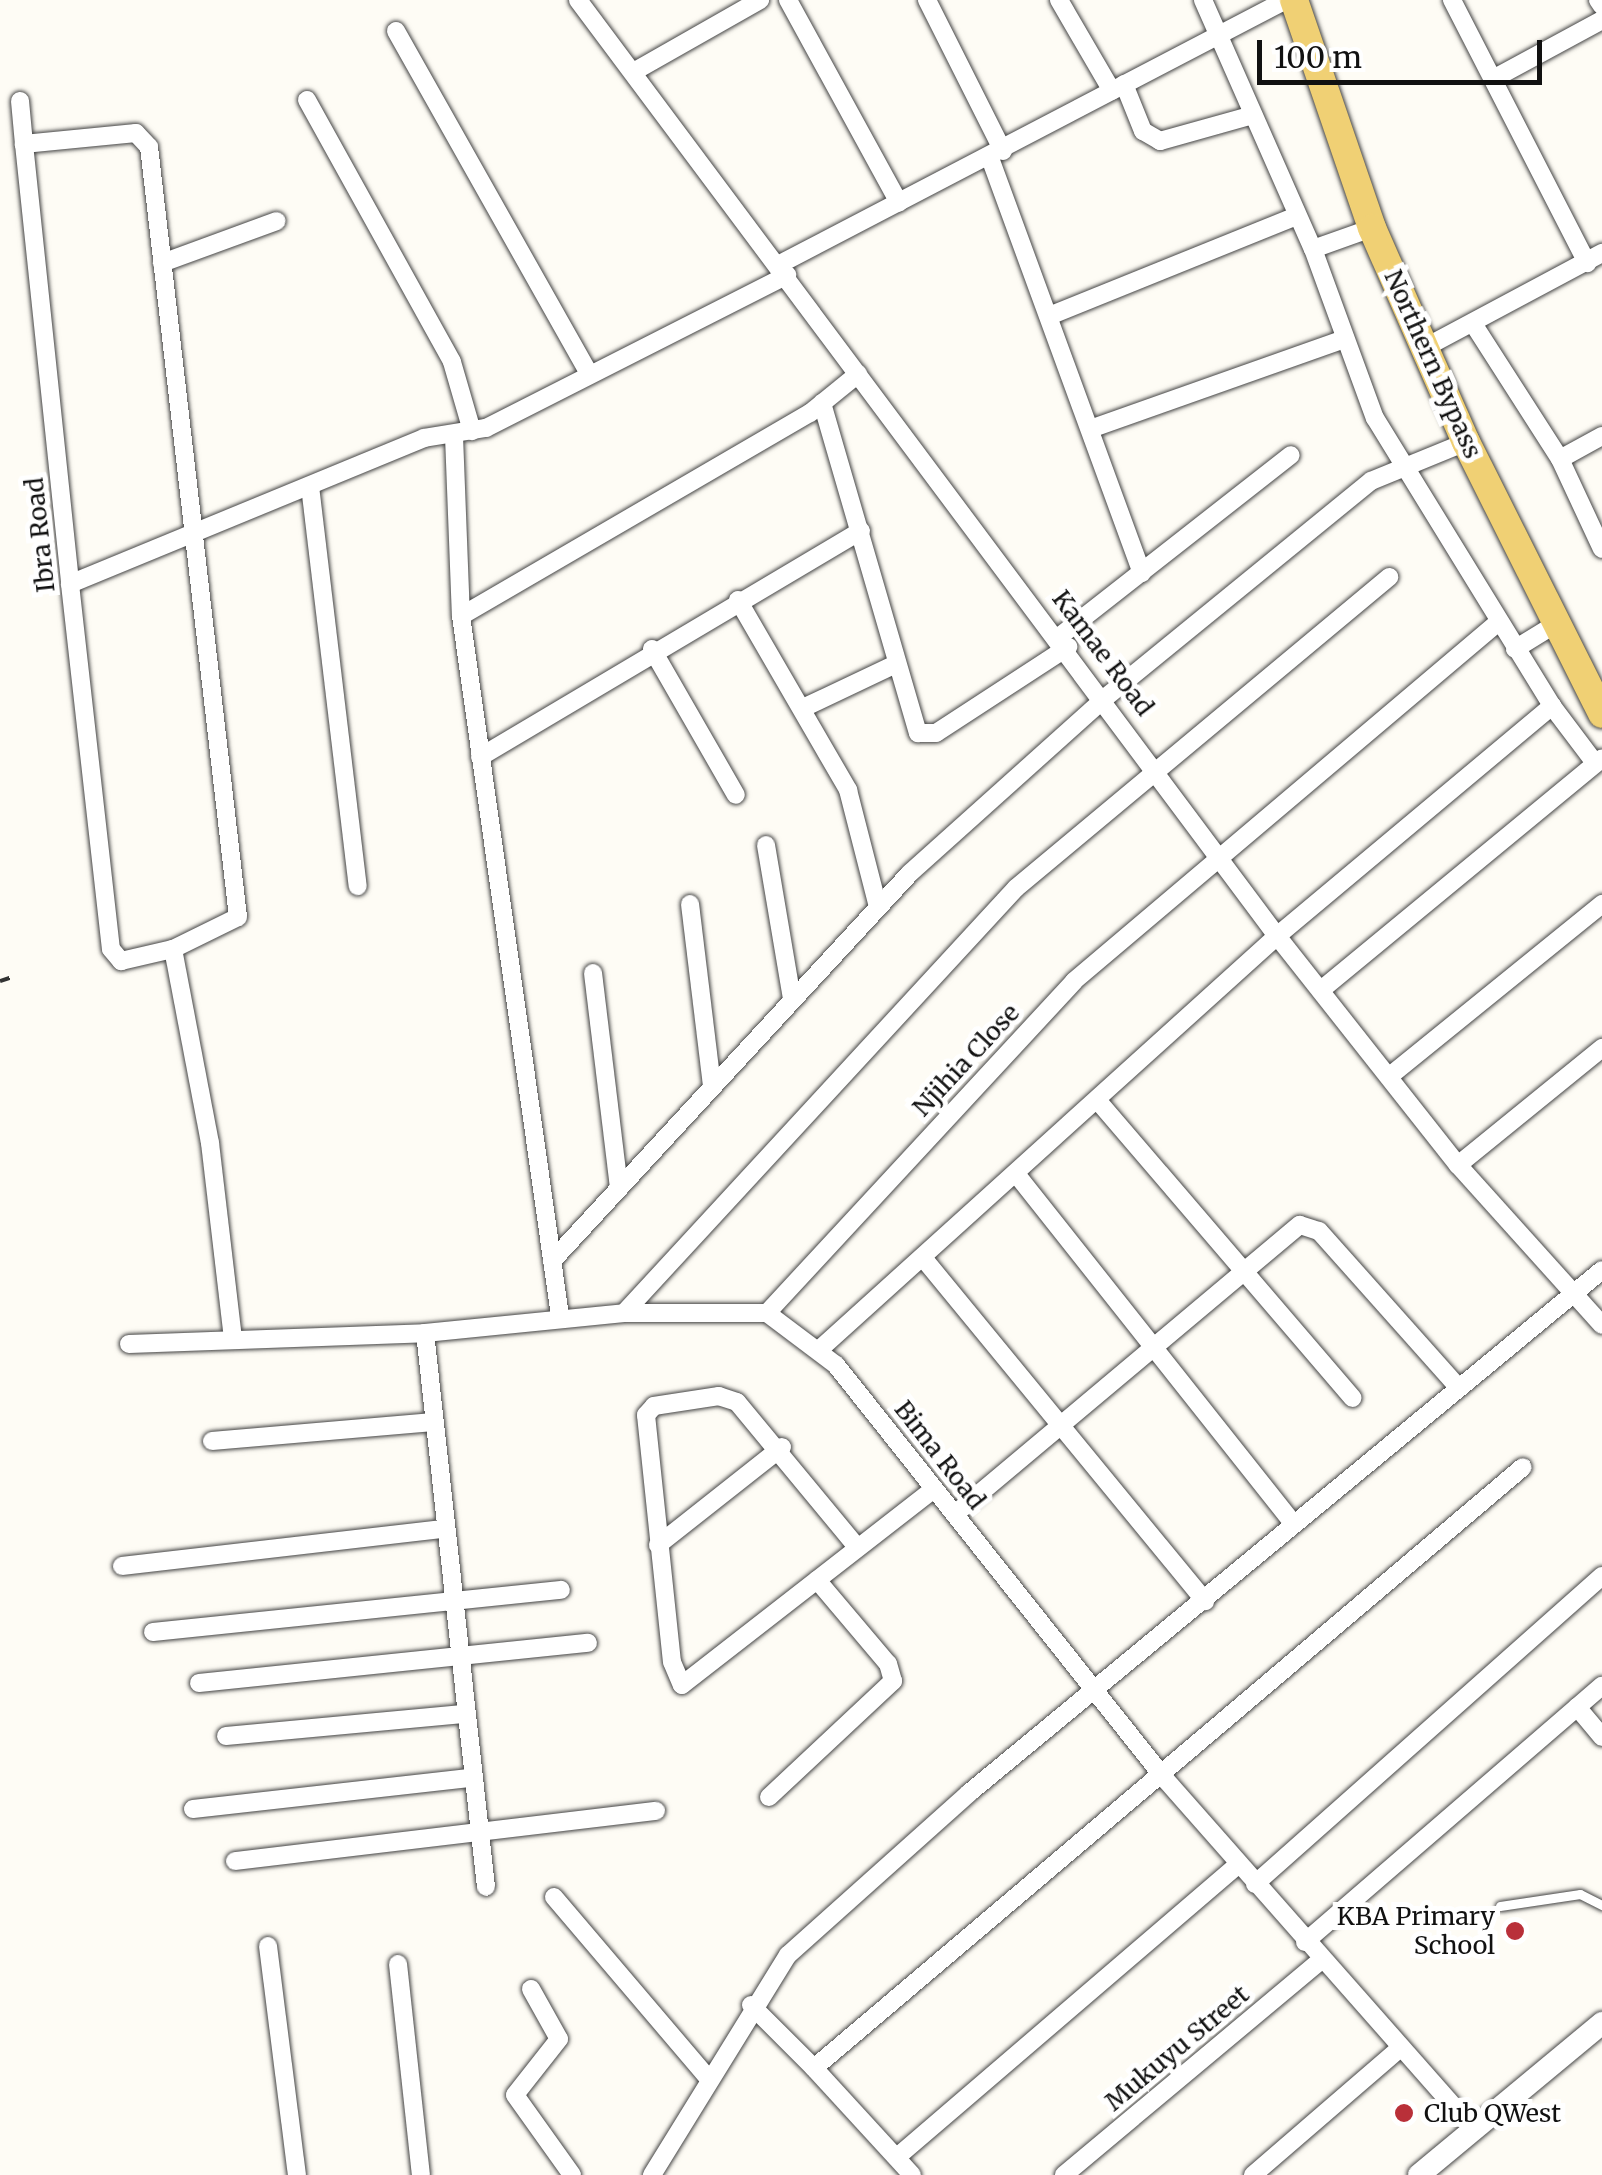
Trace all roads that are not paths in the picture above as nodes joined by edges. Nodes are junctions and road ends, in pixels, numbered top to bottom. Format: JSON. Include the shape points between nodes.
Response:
{"nodes":[{"id":1,"x":578,"y":0,"type":"edge"},
{"id":2,"x":760,"y":0,"type":"edge"},
{"id":3,"x":788,"y":0,"type":"edge"},
{"id":4,"x":927,"y":0,"type":"edge"},
{"id":5,"x":1059,"y":0,"type":"edge"},
{"id":6,"x":1204,"y":0,"type":"edge"},
{"id":7,"x":1286,"y":0,"type":"edge"},
{"id":8,"x":1294,"y":0,"type":"edge"},
{"id":9,"x":1452,"y":0,"type":"edge"},
{"id":10,"x":1599,"y":30,"type":"edge"},
{"id":11,"x":396,"y":31,"type":"dead end"},
{"id":12,"x":1217,"y":34,"type":"junction"},
{"id":13,"x":635,"y":71,"type":"junction"},
{"id":14,"x":1493,"y":79,"type":"junction"},
{"id":15,"x":1118,"y":88,"type":"junction"},
{"id":16,"x":307,"y":100,"type":"dead end"},
{"id":17,"x":20,"y":101,"type":"dead end"},
{"id":18,"x":1253,"y":115,"type":"junction"},
{"id":19,"x":24,"y":144,"type":"junction"},
{"id":20,"x":997,"y":155,"type":"junction"},
{"id":21,"x":899,"y":203,"type":"junction"},
{"id":22,"x":1297,"y":216,"type":"junction"},
{"id":23,"x":277,"y":221,"type":"dead end"},
{"id":24,"x":1372,"y":228,"type":"junction"},
{"id":25,"x":1312,"y":249,"type":"junction"},
{"id":26,"x":1594,"y":258,"type":"edge"},
{"id":27,"x":162,"y":263,"type":"junction"},
{"id":28,"x":783,"y":270,"type":"junction"},
{"id":29,"x":1050,"y":316,"type":"junction"},
{"id":30,"x":1474,"y":325,"type":"junction"},
{"id":31,"x":1344,"y":339,"type":"junction"},
{"id":32,"x":1426,"y":346,"type":"junction"},
{"id":33,"x":589,"y":374,"type":"junction"},
{"id":34,"x":858,"y":374,"type":"junction"},
{"id":35,"x":822,"y":404,"type":"junction"},
{"id":36,"x":1093,"y":428,"type":"junction"},
{"id":37,"x":463,"y":434,"type":"junction"},
{"id":38,"x":1602,"y":436,"type":"edge"},
{"id":39,"x":1466,"y":442,"type":"junction"},
{"id":40,"x":1292,"y":455,"type":"dead end"},
{"id":41,"x":1560,"y":459,"type":"junction"},
{"id":42,"x":1400,"y":463,"type":"junction"},
{"id":43,"x":310,"y":486,"type":"junction"},
{"id":44,"x":860,"y":531,"type":"junction"},
{"id":45,"x":191,"y":537,"type":"junction"},
{"id":46,"x":1602,"y":549,"type":"edge"},
{"id":47,"x":1142,"y":573,"type":"junction"},
{"id":48,"x":1390,"y":576,"type":"dead end"},
{"id":49,"x":70,"y":584,"type":"junction"},
{"id":50,"x":738,"y":600,"type":"junction"},
{"id":51,"x":461,"y":616,"type":"junction"},
{"id":52,"x":1496,"y":624,"type":"junction"},
{"id":53,"x":1554,"y":625,"type":"junction"},
{"id":54,"x":1064,"y":642,"type":"junction"},
{"id":55,"x":652,"y":649,"type":"junction"},
{"id":56,"x":1515,"y":650,"type":"junction"},
{"id":57,"x":896,"y":664,"type":"junction"},
{"id":58,"x":1106,"y":697,"type":"junction"},
{"id":59,"x":1552,"y":706,"type":"junction"},
{"id":60,"x":803,"y":708,"type":"junction"},
{"id":61,"x":1602,"y":714,"type":"edge"},
{"id":62,"x":480,"y":757,"type":"junction"},
{"id":63,"x":1599,"y":761,"type":"edge"},
{"id":64,"x":1159,"y":770,"type":"junction"},
{"id":65,"x":736,"y":795,"type":"dead end"},
{"id":66,"x":766,"y":845,"type":"dead end"},
{"id":67,"x":1220,"y":859,"type":"junction"},
{"id":68,"x":358,"y":886,"type":"dead end"},
{"id":69,"x":690,"y":904,"type":"dead end"},
{"id":70,"x":1602,"y":904,"type":"edge"},
{"id":71,"x":878,"y":907,"type":"junction"},
{"id":72,"x":1278,"y":936,"type":"junction"},
{"id":73,"x":173,"y":950,"type":"junction"},
{"id":74,"x":594,"y":973,"type":"dead end"},
{"id":75,"x":1321,"y":990,"type":"junction"},
{"id":76,"x":792,"y":999,"type":"junction"},
{"id":77,"x":1602,"y":1048,"type":"edge"},
{"id":78,"x":1391,"y":1075,"type":"junction"},
{"id":79,"x":712,"y":1087,"type":"junction"},
{"id":80,"x":1098,"y":1101,"type":"junction"},
{"id":81,"x":1458,"y":1164,"type":"junction"},
{"id":82,"x":1016,"y":1175,"type":"junction"},
{"id":83,"x":618,"y":1188,"type":"junction"},
{"id":84,"x":924,"y":1259,"type":"junction"},
{"id":85,"x":552,"y":1261,"type":"junction"},
{"id":86,"x":1602,"y":1270,"type":"edge"},
{"id":87,"x":1245,"y":1273,"type":"junction"},
{"id":88,"x":1575,"y":1294,"type":"junction"},
{"id":89,"x":624,"y":1312,"type":"junction"},
{"id":90,"x":768,"y":1313,"type":"junction"},
{"id":91,"x":560,"y":1316,"type":"junction"},
{"id":92,"x":1602,"y":1325,"type":"edge"},
{"id":93,"x":425,"y":1333,"type":"junction"},
{"id":94,"x":233,"y":1340,"type":"junction"},
{"id":95,"x":129,"y":1344,"type":"dead end"},
{"id":96,"x":820,"y":1348,"type":"junction"},
{"id":97,"x":1155,"y":1348,"type":"junction"},
{"id":98,"x":1458,"y":1387,"type":"junction"},
{"id":99,"x":1353,"y":1398,"type":"dead end"},
{"id":100,"x":433,"y":1422,"type":"junction"},
{"id":101,"x":1063,"y":1425,"type":"junction"},
{"id":102,"x":212,"y":1441,"type":"dead end"},
{"id":103,"x":782,"y":1447,"type":"junction"},
{"id":104,"x":1523,"y":1467,"type":"dead end"},
{"id":105,"x":934,"y":1488,"type":"junction"},
{"id":106,"x":954,"y":1514,"type":"junction"},
{"id":107,"x":1293,"y":1522,"type":"junction"},
{"id":108,"x":443,"y":1529,"type":"junction"},
{"id":109,"x":658,"y":1545,"type":"junction"},
{"id":110,"x":856,"y":1547,"type":"junction"},
{"id":111,"x":122,"y":1566,"type":"dead end"},
{"id":112,"x":1602,"y":1576,"type":"edge"},
{"id":113,"x":816,"y":1580,"type":"junction"},
{"id":114,"x":561,"y":1590,"type":"dead end"},
{"id":115,"x":452,"y":1601,"type":"junction"},
{"id":116,"x":1205,"y":1602,"type":"junction"},
{"id":117,"x":153,"y":1632,"type":"dead end"},
{"id":118,"x":588,"y":1644,"type":"dead end"},
{"id":119,"x":457,"y":1656,"type":"junction"},
{"id":120,"x":199,"y":1683,"type":"dead end"},
{"id":121,"x":1602,"y":1686,"type":"edge"},
{"id":122,"x":1094,"y":1692,"type":"junction"},
{"id":123,"x":1577,"y":1707,"type":"junction"},
{"id":124,"x":463,"y":1714,"type":"junction"},
{"id":125,"x":226,"y":1736,"type":"dead end"},
{"id":126,"x":1602,"y":1737,"type":"edge"},
{"id":127,"x":471,"y":1778,"type":"junction"},
{"id":128,"x":1165,"y":1778,"type":"junction"},
{"id":129,"x":769,"y":1797,"type":"dead end"},
{"id":130,"x":192,"y":1810,"type":"dead end"},
{"id":131,"x":656,"y":1810,"type":"dead end"},
{"id":132,"x":480,"y":1834,"type":"junction"},
{"id":133,"x":235,"y":1861,"type":"dead end"},
{"id":134,"x":1237,"y":1866,"type":"junction"},
{"id":135,"x":1255,"y":1884,"type":"junction"},
{"id":136,"x":486,"y":1887,"type":"dead end"},
{"id":137,"x":554,"y":1897,"type":"dead end"},
{"id":138,"x":1602,"y":1905,"type":"edge"},
{"id":139,"x":1500,"y":1906,"type":"dead end"},
{"id":140,"x":1305,"y":1942,"type":"junction"},
{"id":141,"x":268,"y":1946,"type":"dead end"},
{"id":142,"x":1322,"y":1960,"type":"junction"},
{"id":143,"x":398,"y":1964,"type":"dead end"},
{"id":144,"x":531,"y":1989,"type":"dead end"},
{"id":145,"x":750,"y":2005,"type":"junction"},
{"id":146,"x":1602,"y":2023,"type":"edge"},
{"id":147,"x":1400,"y":2048,"type":"junction"},
{"id":148,"x":814,"y":2068,"type":"junction"},
{"id":149,"x":706,"y":2077,"type":"junction"},
{"id":150,"x":1474,"y":2130,"type":"junction"},
{"id":151,"x":896,"y":2157,"type":"junction"},
{"id":152,"x":296,"y":2175,"type":"edge"},
{"id":153,"x":421,"y":2175,"type":"edge"},
{"id":154,"x":572,"y":2175,"type":"edge"},
{"id":155,"x":652,"y":2175,"type":"edge"},
{"id":156,"x":912,"y":2175,"type":"edge"},
{"id":157,"x":1064,"y":2175,"type":"edge"},
{"id":158,"x":1253,"y":2175,"type":"edge"},
{"id":159,"x":1419,"y":2175,"type":"edge"}],
"edges":[{"from":1,"to":13,"type":"street","name":"Kamae Road"},
{"from":2,"to":13,"type":"street"},
{"from":3,"to":21,"type":"street"},
{"from":4,"to":20,"type":"street"},
{"from":5,"to":15,"type":"street"},
{"from":6,"to":12,"type":"street"},
{"from":7,"to":12,"type":"street"},
{"from":8,"to":24,"type":"main road","name":"Northern Bypass"},
{"from":9,"to":14,"type":"street"},
{"from":10,"to":14,"type":"street"},
{"from":11,"to":33,"type":"street"},
{"from":12,"to":15,"type":"street"},
{"from":12,"to":18,"type":"street"},
{"from":13,"to":28,"type":"street","name":"Kamae Road"},
{"from":14,"to":26,"type":"street"},
{"from":15,"to":18,"type":"street","via":[[1143,132],[1160,141]]},
{"from":15,"to":20,"type":"street"},
{"from":16,"to":37,"type":"street","via":[[452,362]]},
{"from":17,"to":19,"type":"street","name":"Ibra Road"},
{"from":18,"to":22,"type":"street"},
{"from":19,"to":27,"type":"street","via":[[143,138]]},
{"from":19,"to":49,"type":"street","name":"Ibra Road"},
{"from":20,"to":21,"type":"street"},
{"from":20,"to":29,"type":"street"},
{"from":21,"to":28,"type":"street"},
{"from":22,"to":25,"type":"street"},
{"from":22,"to":29,"type":"street"},
{"from":23,"to":27,"type":"street"},
{"from":24,"to":25,"type":"street"},
{"from":24,"to":32,"type":"main road","name":"Northern Bypass"},
{"from":25,"to":31,"type":"street"},
{"from":26,"to":30,"type":"street"},
{"from":27,"to":45,"type":"street"},
{"from":28,"to":33,"type":"street"},
{"from":28,"to":34,"type":"street","name":"Kamae Road"},
{"from":29,"to":36,"type":"street"},
{"from":30,"to":32,"type":"street"},
{"from":30,"to":41,"type":"street"},
{"from":31,"to":36,"type":"street"},
{"from":31,"to":42,"type":"street"},
{"from":32,"to":39,"type":"main road","name":"Northern Bypass"},
{"from":33,"to":37,"type":"street"},
{"from":34,"to":35,"type":"street"},
{"from":34,"to":54,"type":"street","name":"Kamae Road"},
{"from":35,"to":44,"type":"street"},
{"from":35,"to":51,"type":"street"},
{"from":36,"to":47,"type":"street"},
{"from":37,"to":43,"type":"street","via":[[424,438]]},
{"from":37,"to":51,"type":"street"},
{"from":38,"to":41,"type":"street"},
{"from":39,"to":42,"type":"street"},
{"from":39,"to":53,"type":"main road","name":"Northern Bypass"},
{"from":40,"to":47,"type":"street"},
{"from":41,"to":46,"type":"street"},
{"from":42,"to":52,"type":"street"},
{"from":42,"to":58,"type":"street"},
{"from":43,"to":45,"type":"street"},
{"from":43,"to":68,"type":"street"},
{"from":44,"to":50,"type":"street"},
{"from":44,"to":57,"type":"street"},
{"from":45,"to":49,"type":"street"},
{"from":45,"to":73,"type":"street","via":[[238,917]]},
{"from":47,"to":54,"type":"street"},
{"from":48,"to":64,"type":"street"},
{"from":49,"to":73,"type":"street","name":"Ibra Road","via":[[112,949],[120,961]]},
{"from":50,"to":55,"type":"street"},
{"from":50,"to":60,"type":"street"},
{"from":51,"to":62,"type":"street"},
{"from":52,"to":56,"type":"street"},
{"from":52,"to":67,"type":"street","name":"Njihia Close"},
{"from":53,"to":56,"type":"street"},
{"from":53,"to":61,"type":"main road","name":"Northern Bypass"},
{"from":54,"to":57,"type":"street","via":[[925,736],[913,728]]},
{"from":54,"to":58,"type":"street","name":"Kamae Road"},
{"from":55,"to":62,"type":"street"},
{"from":55,"to":65,"type":"street"},
{"from":56,"to":59,"type":"street"},
{"from":57,"to":60,"type":"street"},
{"from":58,"to":64,"type":"street","name":"Kamae Road"},
{"from":58,"to":71,"type":"street"},
{"from":59,"to":63,"type":"street"},
{"from":59,"to":72,"type":"street"},
{"from":60,"to":71,"type":"street","via":[[848,790]]},
{"from":62,"to":85,"type":"street"},
{"from":63,"to":75,"type":"street"},
{"from":64,"to":67,"type":"street","name":"Kamae Road"},
{"from":64,"to":89,"type":"street","via":[[1007,896]]},
{"from":66,"to":76,"type":"street"},
{"from":67,"to":72,"type":"street","name":"Kamae Road"},
{"from":67,"to":90,"type":"street","name":"Njihia Close","via":[[1034,1022]]},
{"from":69,"to":79,"type":"street"},
{"from":70,"to":78,"type":"street"},
{"from":71,"to":76,"type":"street"},
{"from":72,"to":75,"type":"street","name":"Kamae Road"},
{"from":72,"to":80,"type":"street"},
{"from":73,"to":94,"type":"street","via":[[210,1142]]},
{"from":74,"to":83,"type":"street"},
{"from":75,"to":78,"type":"street","name":"Kamae Road"},
{"from":76,"to":79,"type":"street"},
{"from":77,"to":81,"type":"street"},
{"from":78,"to":81,"type":"street","name":"Kamae Road"},
{"from":79,"to":83,"type":"street"},
{"from":80,"to":82,"type":"street"},
{"from":80,"to":87,"type":"street"},
{"from":81,"to":88,"type":"street","name":"Kamae Road"},
{"from":82,"to":84,"type":"street"},
{"from":82,"to":97,"type":"street"},
{"from":83,"to":85,"type":"street"},
{"from":84,"to":96,"type":"street"},
{"from":84,"to":101,"type":"street"},
{"from":85,"to":91,"type":"street"},
{"from":86,"to":88,"type":"street"},
{"from":87,"to":97,"type":"street"},
{"from":87,"to":98,"type":"street","via":[[1300,1225],[1312,1224]]},
{"from":87,"to":99,"type":"street"},
{"from":88,"to":92,"type":"street","name":"Kamae Road"},
{"from":88,"to":98,"type":"street"},
{"from":89,"to":90,"type":"street"},
{"from":89,"to":91,"type":"street"},
{"from":90,"to":96,"type":"street","name":"Bima Road"},
{"from":91,"to":93,"type":"street"},
{"from":93,"to":94,"type":"street"},
{"from":93,"to":100,"type":"street"},
{"from":94,"to":95,"type":"street"},
{"from":96,"to":105,"type":"street","name":"Bima Road"},
{"from":97,"to":101,"type":"street"},
{"from":97,"to":107,"type":"street"},
{"from":98,"to":107,"type":"street"},
{"from":100,"to":102,"type":"street"},
{"from":100,"to":108,"type":"street"},
{"from":101,"to":106,"type":"street"},
{"from":101,"to":116,"type":"street"},
{"from":103,"to":109,"type":"street"},
{"from":103,"to":109,"type":"street","via":[[752,1414],[720,1396],[654,1406],[644,1427]]},
{"from":103,"to":110,"type":"street"},
{"from":104,"to":128,"type":"street"},
{"from":105,"to":106,"type":"street","name":"Bima Road"},
{"from":105,"to":110,"type":"street"},
{"from":106,"to":122,"type":"street","name":"Bima Road"},
{"from":107,"to":116,"type":"street"},
{"from":108,"to":111,"type":"street"},
{"from":108,"to":115,"type":"street"},
{"from":109,"to":113,"type":"street","via":[[675,1680],[682,1685]]},
{"from":110,"to":113,"type":"street"},
{"from":112,"to":135,"type":"street"},
{"from":113,"to":129,"type":"street","via":[[888,1664],[893,1682]]},
{"from":114,"to":115,"type":"street"},
{"from":115,"to":117,"type":"street"},
{"from":115,"to":119,"type":"street"},
{"from":116,"to":122,"type":"street"},
{"from":118,"to":119,"type":"street"},
{"from":119,"to":120,"type":"street"},
{"from":119,"to":124,"type":"street"},
{"from":121,"to":123,"type":"street"},
{"from":122,"to":128,"type":"street","name":"Bima Road"},
{"from":122,"to":145,"type":"street","via":[[788,1956]]},
{"from":123,"to":126,"type":"street"},
{"from":123,"to":140,"type":"street"},
{"from":124,"to":125,"type":"street"},
{"from":124,"to":127,"type":"street"},
{"from":127,"to":130,"type":"street"},
{"from":127,"to":132,"type":"street"},
{"from":128,"to":134,"type":"street","name":"Bima Road"},
{"from":128,"to":148,"type":"street"},
{"from":131,"to":132,"type":"street"},
{"from":132,"to":133,"type":"street"},
{"from":132,"to":136,"type":"street"},
{"from":134,"to":135,"type":"street","name":"Bima Road"},
{"from":134,"to":151,"type":"street"},
{"from":135,"to":140,"type":"street","name":"Bima Road"},
{"from":137,"to":149,"type":"street"},
{"from":138,"to":139,"type":"lane","via":[[1580,1894]]},
{"from":140,"to":142,"type":"street","name":"Bima Road"},
{"from":141,"to":152,"type":"street"},
{"from":142,"to":147,"type":"street","name":"Bima Road"},
{"from":142,"to":157,"type":"street","name":"Mukuyu Street"},
{"from":143,"to":153,"type":"street"},
{"from":144,"to":154,"type":"street","via":[[559,2039],[515,2095]]},
{"from":145,"to":148,"type":"street"},
{"from":145,"to":149,"type":"street"},
{"from":146,"to":150,"type":"street"},
{"from":147,"to":150,"type":"street","name":"Bima Road"},
{"from":147,"to":158,"type":"street"},
{"from":148,"to":151,"type":"street"},
{"from":149,"to":155,"type":"street"},
{"from":150,"to":159,"type":"street"},
{"from":151,"to":156,"type":"street"}]}
